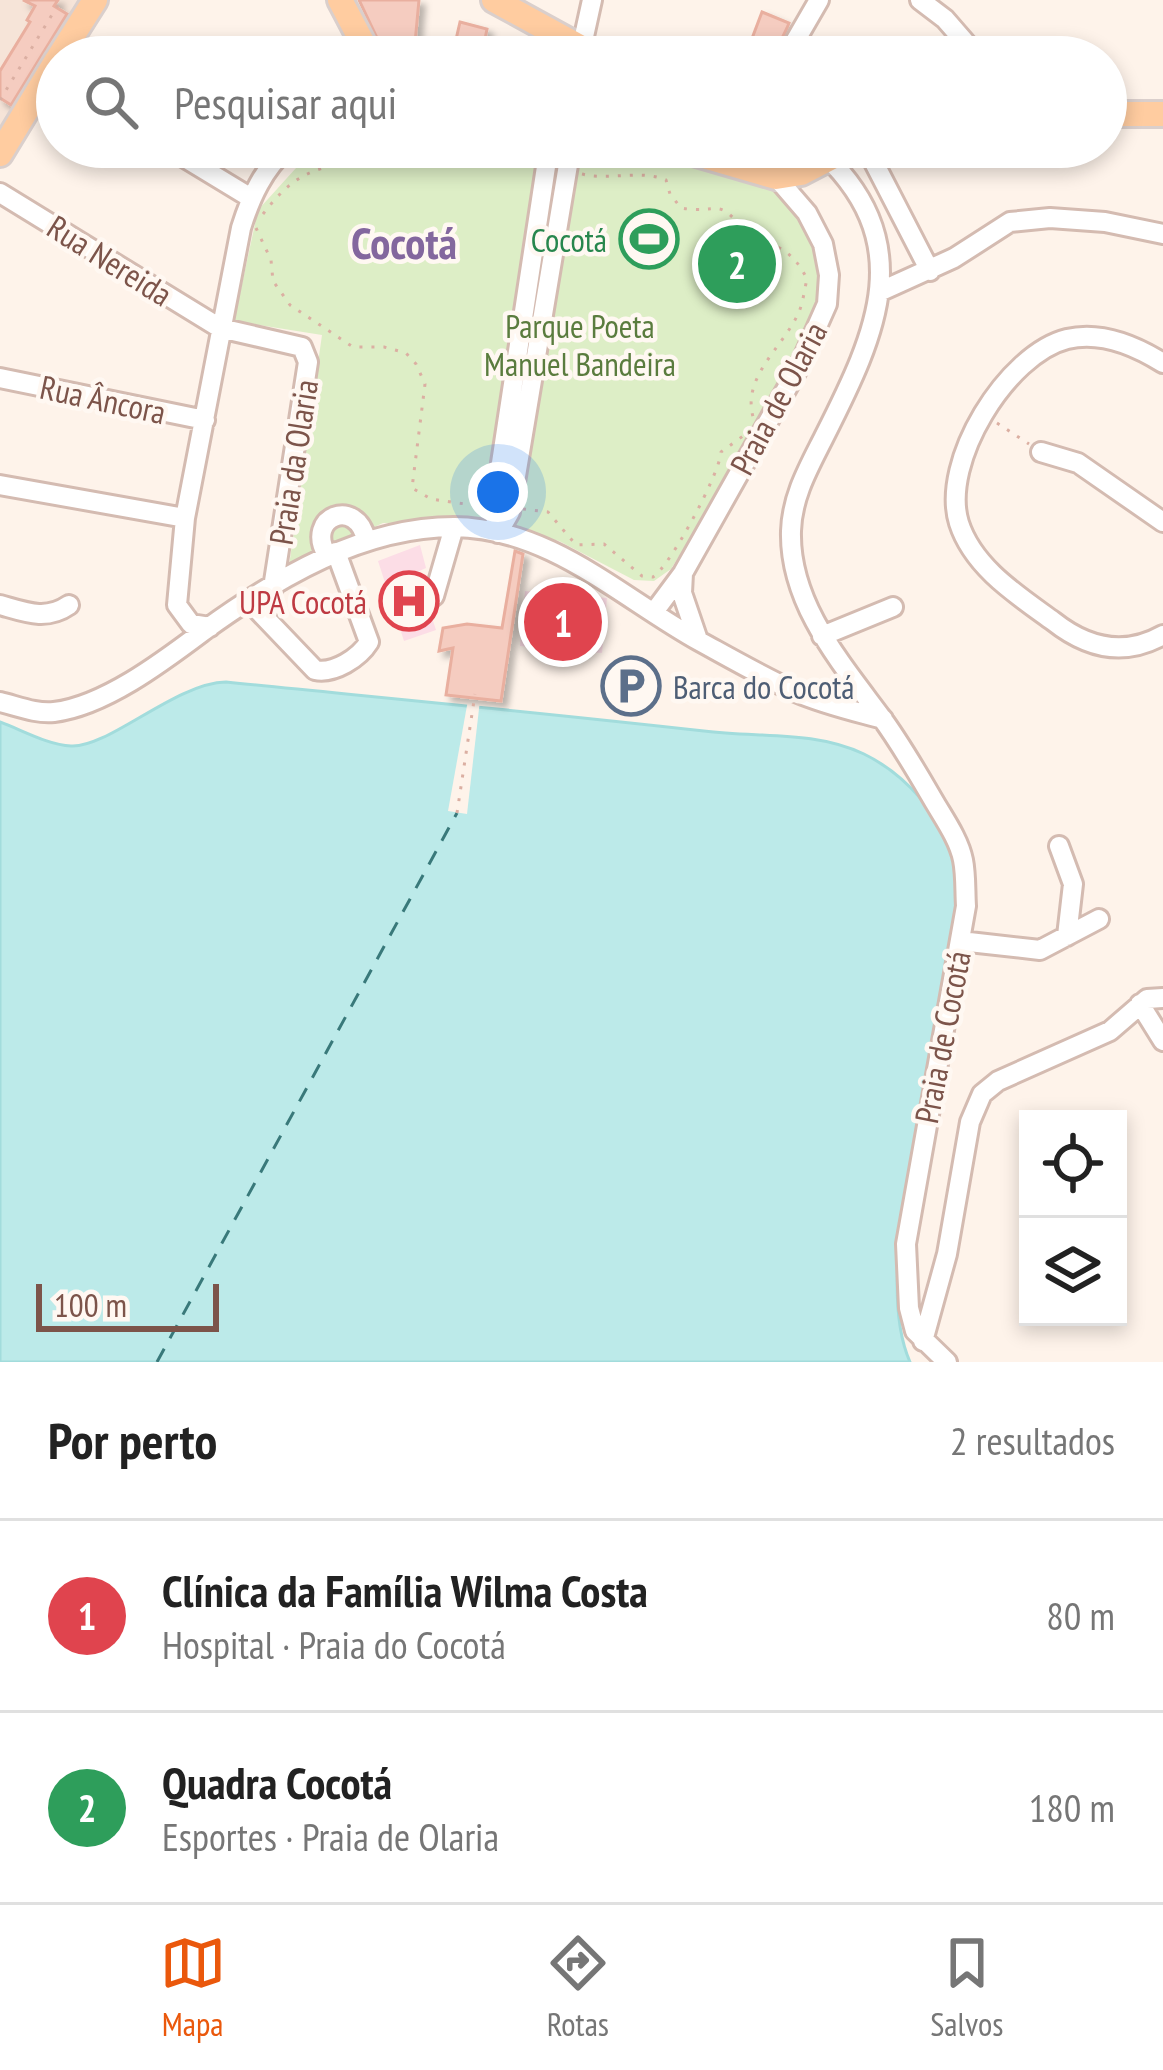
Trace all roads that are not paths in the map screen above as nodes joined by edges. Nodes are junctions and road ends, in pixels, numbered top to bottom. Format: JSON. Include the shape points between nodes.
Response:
{"nodes":[{"id":1,"x":340,"y":0,"type":"edge"},
{"id":2,"x":494,"y":0,"type":"edge"},
{"id":3,"x":592,"y":0,"type":"edge"},
{"id":4,"x":819,"y":0,"type":"edge"},
{"id":5,"x":920,"y":0,"type":"edge"},
{"id":6,"x":87,"y":5,"type":"edge"},
{"id":7,"x":71,"y":36,"type":"edge"},
{"id":8,"x":358,"y":36,"type":"edge"},
{"id":9,"x":559,"y":36,"type":"edge"},
{"id":10,"x":591,"y":36,"type":"edge"},
{"id":11,"x":798,"y":36,"type":"edge"},
{"id":12,"x":959,"y":36,"type":"edge"},
{"id":13,"x":36,"y":98,"type":"edge"},
{"id":14,"x":1127,"y":114,"type":"edge"},
{"id":15,"x":1163,"y":114,"type":"edge"},
{"id":16,"x":0,"y":154,"type":"edge"},
{"id":17,"x":202,"y":168,"type":"edge"},
{"id":18,"x":268,"y":168,"type":"edge"},
{"id":19,"x":546,"y":168,"type":"edge"},
{"id":20,"x":567,"y":168,"type":"edge"},
{"id":21,"x":745,"y":168,"type":"edge"},
{"id":22,"x":808,"y":168,"type":"edge"},
{"id":23,"x":842,"y":168,"type":"edge"},
{"id":24,"x":877,"y":168,"type":"edge"},
{"id":25,"x":776,"y":177,"type":"junction"},
{"id":26,"x":0,"y":193,"type":"edge"},
{"id":27,"x":251,"y":198,"type":"junction"},
{"id":28,"x":1163,"y":234,"type":"edge"},
{"id":29,"x":930,"y":271,"type":"junction"},
{"id":30,"x":880,"y":284,"type":"junction"},
{"id":31,"x":220,"y":328,"type":"junction"},
{"id":32,"x":1163,"y":363,"type":"edge"},
{"id":33,"x":0,"y":378,"type":"edge"},
{"id":34,"x":205,"y":420,"type":"junction"},
{"id":35,"x":1041,"y":452,"type":"dead end"},
{"id":36,"x":0,"y":485,"type":"edge"},
{"id":37,"x":185,"y":518,"type":"junction"},
{"id":38,"x":1163,"y":522,"type":"edge"},
{"id":39,"x":454,"y":527,"type":"junction"},
{"id":40,"x":498,"y":533,"type":"junction"},
{"id":41,"x":366,"y":540,"type":"junction"},
{"id":42,"x":332,"y":554,"type":"junction"},
{"id":43,"x":683,"y":573,"type":"junction"},
{"id":44,"x":273,"y":588,"type":"junction"},
{"id":45,"x":434,"y":596,"type":"dead end"},
{"id":46,"x":250,"y":602,"type":"junction"},
{"id":47,"x":69,"y":604,"type":"dead end"},
{"id":48,"x":0,"y":605,"type":"edge"},
{"id":49,"x":893,"y":607,"type":"dead end"},
{"id":50,"x":653,"y":612,"type":"junction"},
{"id":51,"x":210,"y":626,"type":"junction"},
{"id":52,"x":822,"y":636,"type":"junction"},
{"id":53,"x":698,"y":640,"type":"junction"},
{"id":54,"x":1158,"y":644,"type":"edge"},
{"id":55,"x":839,"y":664,"type":"junction"},
{"id":56,"x":798,"y":693,"type":"junction"},
{"id":57,"x":0,"y":702,"type":"edge"},
{"id":58,"x":864,"y":706,"type":"junction"},
{"id":59,"x":1059,"y":846,"type":"dead end"},
{"id":60,"x":964,"y":911,"type":"junction"},
{"id":61,"x":1099,"y":919,"type":"dead end"},
{"id":62,"x":1067,"y":936,"type":"junction"},
{"id":63,"x":969,"y":942,"type":"junction"},
{"id":64,"x":955,"y":965,"type":"junction"},
{"id":65,"x":1163,"y":998,"type":"edge"},
{"id":66,"x":1140,"y":1004,"type":"junction"},
{"id":67,"x":1163,"y":1040,"type":"edge"},
{"id":68,"x":923,"y":1341,"type":"junction"},
{"id":69,"x":947,"y":1362,"type":"edge"}],
"edges":[{"from":1,"to":8,"type":"main road"},
{"from":2,"to":9,"type":"main road"},
{"from":3,"to":10,"type":"street"},
{"from":4,"to":11,"type":"street"},
{"from":5,"to":12,"type":"street"},
{"from":6,"to":7,"type":"main road"},
{"from":13,"to":16,"type":"main road"},
{"from":14,"to":15,"type":"main road"},
{"from":17,"to":27,"type":"street"},
{"from":18,"to":27,"type":"street"},
{"from":19,"to":40,"type":"street","via":[[494,508]]},
{"from":20,"to":40,"type":"street","via":[[510,512]]},
{"from":21,"to":25,"type":"main road"},
{"from":22,"to":25,"type":"main road"},
{"from":23,"to":30,"type":"street","via":[[872,228]]},
{"from":24,"to":29,"type":"street"},
{"from":25,"to":43,"type":"street","name":"Praia de Olaria","via":[[823,244],[827,304]]},
{"from":26,"to":31,"type":"street","name":"Rua Nereida"},
{"from":27,"to":31,"type":"street"},
{"from":28,"to":29,"type":"street","via":[[1028,218]]},
{"from":29,"to":30,"type":"street"},
{"from":30,"to":52,"type":"street","via":[[864,359],[794,506],[794,559]]},
{"from":31,"to":34,"type":"street"},
{"from":31,"to":44,"type":"street","name":"Praia da Olaria","via":[[306,352]]},
{"from":32,"to":54,"type":"street","via":[[1114,341],[1073,338],[1047,346],[984,415],[954,496],[967,540],[1016,594],[1082,640],[1123,649]]},
{"from":33,"to":34,"type":"street","name":"Rua Âncora"},
{"from":34,"to":37,"type":"street"},
{"from":35,"to":38,"type":"street","via":[[1078,463]]},
{"from":36,"to":37,"type":"street"},
{"from":37,"to":51,"type":"street","via":[[176,605],[191,624]]},
{"from":39,"to":40,"type":"street"},
{"from":39,"to":41,"type":"street"},
{"from":39,"to":45,"type":"street"},
{"from":40,"to":50,"type":"street","via":[[567,556]]},
{"from":41,"to":42,"type":"street"},
{"from":41,"to":42,"type":"street","via":[[354,518],[328,520],[320,544]]},
{"from":42,"to":44,"type":"street"},
{"from":42,"to":46,"type":"street","via":[[369,634],[364,650],[334,670],[315,670]]},
{"from":43,"to":50,"type":"street","name":"Praia de Olaria"},
{"from":43,"to":53,"type":"street"},
{"from":44,"to":46,"type":"street","name":"Praia da Olaria"},
{"from":46,"to":51,"type":"street","name":"Praia da Olaria"},
{"from":47,"to":48,"type":"street","via":[[40,615]]},
{"from":49,"to":52,"type":"street"},
{"from":50,"to":53,"type":"street"},
{"from":51,"to":57,"type":"street","name":"Praia da Olaria","via":[[146,672],[80,704],[52,712]]},
{"from":52,"to":55,"type":"street"},
{"from":53,"to":56,"type":"street"},
{"from":55,"to":56,"type":"street","via":[[825,688]]},
{"from":55,"to":58,"type":"street"},
{"from":56,"to":58,"type":"street"},
{"from":58,"to":60,"type":"street","name":"Praia de Cocotá","via":[[883,719],[963,858]]},
{"from":59,"to":62,"type":"street","via":[[1073,884]]},
{"from":60,"to":63,"type":"street"},
{"from":60,"to":64,"type":"street","name":"Praia de Cocotá"},
{"from":61,"to":62,"type":"street"},
{"from":62,"to":63,"type":"street","via":[[1033,950]]},
{"from":63,"to":64,"type":"street"},
{"from":64,"to":68,"type":"street","name":"Praia de Cocotá","via":[[906,1244],[909,1307]]},
{"from":65,"to":66,"type":"street"},
{"from":66,"to":67,"type":"street"},
{"from":66,"to":68,"type":"street","via":[[1110,1031],[982,1094]]},
{"from":68,"to":69,"type":"street"}]}
